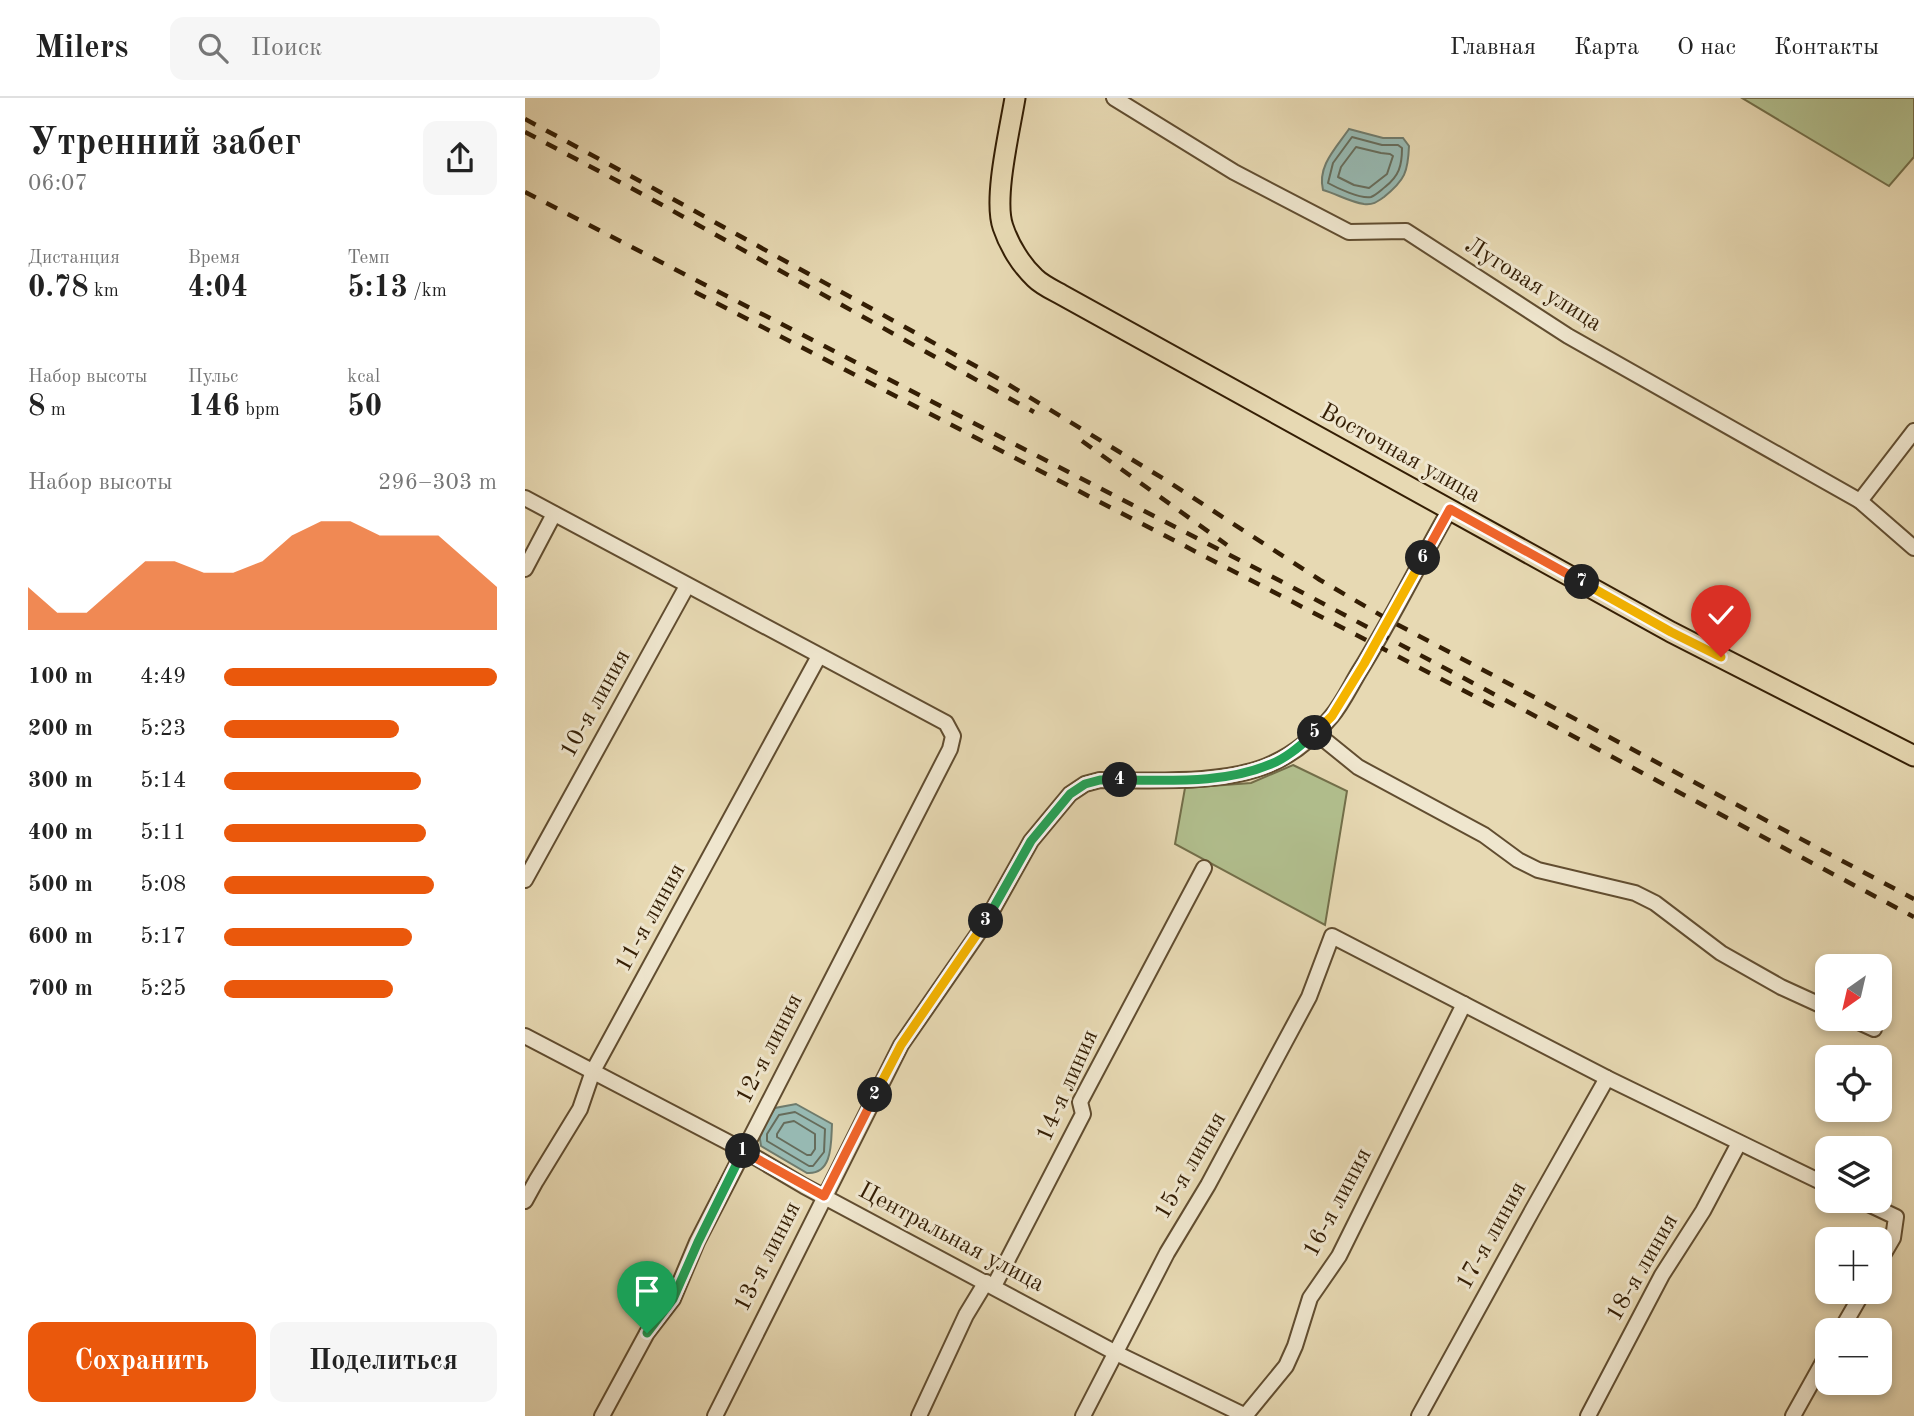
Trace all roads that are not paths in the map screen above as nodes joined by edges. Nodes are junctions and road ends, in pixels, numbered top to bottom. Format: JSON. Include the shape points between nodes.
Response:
{"nodes":[{"id":1,"x":1015,"y":98,"type":"edge"},
{"id":2,"x":1114,"y":98,"type":"edge"},
{"id":3,"x":1914,"y":431,"type":"edge"},
{"id":4,"x":525,"y":498,"type":"edge"},
{"id":5,"x":1860,"y":501,"type":"junction"},
{"id":6,"x":1450,"y":509,"type":"junction"},
{"id":7,"x":554,"y":514,"type":"junction"},
{"id":8,"x":1914,"y":548,"type":"edge"},
{"id":9,"x":525,"y":569,"type":"edge"},
{"id":10,"x":687,"y":586,"type":"junction"},
{"id":11,"x":819,"y":656,"type":"junction"},
{"id":12,"x":1316,"y":733,"type":"junction"},
{"id":13,"x":1912,"y":752,"type":"edge"},
{"id":14,"x":1204,"y":868,"type":"dead end"},
{"id":15,"x":525,"y":880,"type":"edge"},
{"id":16,"x":1815,"y":1003,"type":"edge"},
{"id":17,"x":1464,"y":1004,"type":"junction"},
{"id":18,"x":525,"y":1036,"type":"edge"},
{"id":19,"x":593,"y":1072,"type":"junction"},
{"id":20,"x":1607,"y":1078,"type":"junction"},
{"id":21,"x":1739,"y":1143,"type":"junction"},
{"id":22,"x":743,"y":1150,"type":"junction"},
{"id":23,"x":1815,"y":1179,"type":"edge"},
{"id":24,"x":824,"y":1196,"type":"junction"},
{"id":25,"x":525,"y":1201,"type":"edge"},
{"id":26,"x":1888,"y":1213,"type":"edge"},
{"id":27,"x":1892,"y":1240,"type":"edge"},
{"id":28,"x":990,"y":1284,"type":"junction"},
{"id":29,"x":1116,"y":1353,"type":"junction"},
{"id":30,"x":1815,"y":1377,"type":"edge"},
{"id":31,"x":602,"y":1416,"type":"edge"},
{"id":32,"x":715,"y":1416,"type":"edge"},
{"id":33,"x":919,"y":1416,"type":"edge"},
{"id":34,"x":1083,"y":1416,"type":"edge"},
{"id":35,"x":1245,"y":1416,"type":"edge"},
{"id":36,"x":1419,"y":1416,"type":"edge"},
{"id":37,"x":1588,"y":1416,"type":"edge"},
{"id":38,"x":1793,"y":1416,"type":"edge"}],
"edges":[{"from":1,"to":6,"type":"main road","name":"Восточная улица","via":[[1002,178],[1002,226],[1016,255],[1035,278]]},
{"from":2,"to":5,"type":"street","name":"Луговая улица","via":[[1234,172],[1349,232],[1406,231],[1568,336]]},
{"from":3,"to":5,"type":"street"},
{"from":4,"to":7,"type":"street"},
{"from":5,"to":8,"type":"street","name":"Луговая улица"},
{"from":6,"to":12,"type":"street","via":[[1364,664]]},
{"from":6,"to":13,"type":"main road","name":"Восточная улица","via":[[1671,632]]},
{"from":7,"to":9,"type":"street"},
{"from":7,"to":10,"type":"street"},
{"from":10,"to":11,"type":"street"},
{"from":10,"to":15,"type":"street","name":"10-я линия"},
{"from":11,"to":19,"type":"street","name":"11-я линия"},
{"from":11,"to":22,"type":"street","name":"12-я линия","via":[[946,723],[953,736]]},
{"from":12,"to":16,"type":"street","via":[[1359,766],[1484,835],[1518,860],[1538,870],[1636,893],[1721,953]]},
{"from":12,"to":24,"type":"street","name":"13-я линия","via":[[1272,764],[1248,772],[1211,778],[1100,780],[1070,794],[1031,841],[984,925],[901,1045]]},
{"from":14,"to":28,"type":"street","name":"14-я линия","via":[[1080,1102],[1083,1114]]},
{"from":17,"to":20,"type":"street"},
{"from":17,"to":29,"type":"street","name":"15-я линия","via":[[1332,936],[1309,997]]},
{"from":17,"to":35,"type":"street","name":"16-я линия","via":[[1339,1256],[1310,1298],[1286,1366]]},
{"from":18,"to":19,"type":"street","name":"Центральная улица"},
{"from":19,"to":22,"type":"street","name":"Центральная улица"},
{"from":19,"to":25,"type":"street","name":"11-я линия","via":[[580,1109]]},
{"from":20,"to":21,"type":"street"},
{"from":20,"to":36,"type":"street","name":"17-я линия"},
{"from":21,"to":23,"type":"street"},
{"from":21,"to":37,"type":"street","name":"18-я линия"},
{"from":22,"to":24,"type":"street","name":"Центральная улица"},
{"from":22,"to":31,"type":"street","name":"12-я линия","via":[[673,1299],[647,1333]]},
{"from":24,"to":28,"type":"street","name":"Центральная улица"},
{"from":24,"to":32,"type":"street","name":"13-я линия"},
{"from":26,"to":27,"type":"street","via":[[1896,1217]]},
{"from":28,"to":29,"type":"street","name":"Центральная улица"},
{"from":28,"to":33,"type":"street","name":"14-я линия","via":[[965,1314]]},
{"from":29,"to":34,"type":"street","name":"15-я линия"},
{"from":29,"to":35,"type":"street","name":"Центральная улица"},
{"from":30,"to":38,"type":"street"}]}
